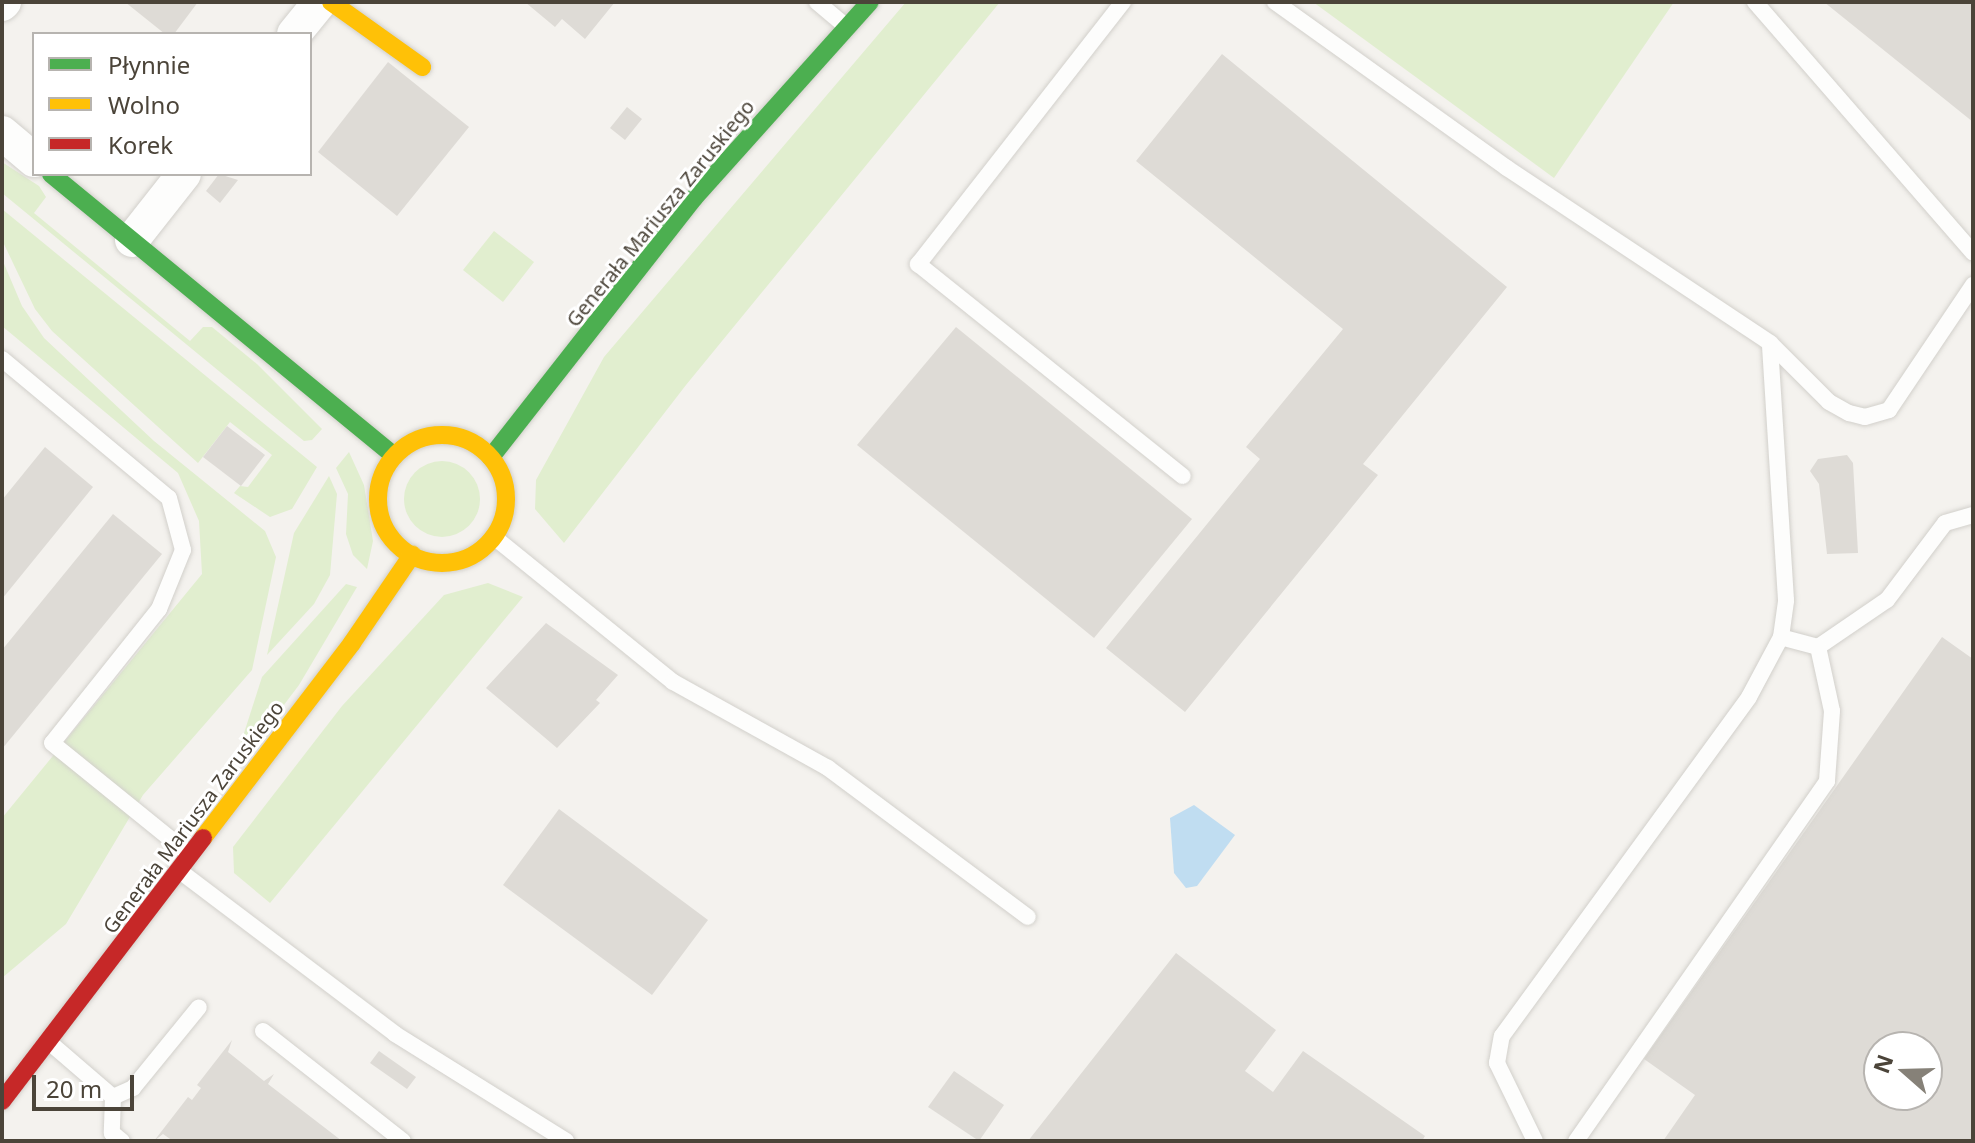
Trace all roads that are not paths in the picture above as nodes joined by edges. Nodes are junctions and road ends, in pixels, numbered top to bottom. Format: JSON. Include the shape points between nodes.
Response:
{"nodes":[{"id":1,"x":320,"y":2,"type":"edge"},
{"id":2,"x":331,"y":2,"type":"edge"},
{"id":3,"x":817,"y":2,"type":"edge"},
{"id":4,"x":870,"y":2,"type":"edge"},
{"id":5,"x":1123,"y":2,"type":"edge"},
{"id":6,"x":1275,"y":2,"type":"edge"},
{"id":7,"x":1755,"y":2,"type":"edge"},
{"id":8,"x":847,"y":27,"type":"junction"},
{"id":9,"x":296,"y":32,"type":"edge"},
{"id":10,"x":422,"y":67,"type":"dead end"},
{"id":11,"x":2,"y":133,"type":"edge"},
{"id":12,"x":32,"y":158,"type":"edge"},
{"id":13,"x":182,"y":176,"type":"edge"},
{"id":14,"x":61,"y":177,"type":"edge"},
{"id":15,"x":132,"y":240,"type":"junction"},
{"id":16,"x":1973,"y":253,"type":"edge"},
{"id":17,"x":1973,"y":285,"type":"edge"},
{"id":18,"x":1770,"y":343,"type":"junction"},
{"id":19,"x":2,"y":359,"type":"edge"},
{"id":20,"x":394,"y":456,"type":"junction"},
{"id":21,"x":491,"y":457,"type":"junction"},
{"id":22,"x":1183,"y":476,"type":"dead end"},
{"id":23,"x":1973,"y":515,"type":"edge"},
{"id":24,"x":494,"y":537,"type":"junction"},
{"id":25,"x":412,"y":555,"type":"junction"},
{"id":26,"x":1781,"y":637,"type":"junction"},
{"id":27,"x":1818,"y":647,"type":"junction"},
{"id":28,"x":192,"y":856,"type":"junction"},
{"id":29,"x":180,"y":872,"type":"junction"},
{"id":30,"x":1028,"y":917,"type":"dead end"},
{"id":31,"x":199,"y":1007,"type":"dead end"},
{"id":32,"x":263,"y":1031,"type":"dead end"},
{"id":33,"x":49,"y":1042,"type":"junction"},
{"id":34,"x":2,"y":1062,"type":"edge"},
{"id":35,"x":21,"y":1078,"type":"junction"},
{"id":36,"x":113,"y":1097,"type":"junction"},
{"id":37,"x":2,"y":1101,"type":"edge"},
{"id":38,"x":122,"y":1141,"type":"edge"},
{"id":39,"x":403,"y":1141,"type":"edge"},
{"id":40,"x":566,"y":1141,"type":"edge"},
{"id":41,"x":1535,"y":1141,"type":"edge"},
{"id":42,"x":1576,"y":1141,"type":"edge"}],
"edges":[{"from":1,"to":9,"type":"street"},
{"from":2,"to":10,"type":"street"},
{"from":3,"to":8,"type":"lane"},
{"from":4,"to":8,"type":"street","name":"Generała Mariusza Zaruskiego"},
{"from":5,"to":22,"type":"lane","via":[[918,264]]},
{"from":6,"to":18,"type":"lane","via":[[1519,176]]},
{"from":7,"to":16,"type":"lane"},
{"from":8,"to":21,"type":"street","name":"Generała Mariusza Zaruskiego","via":[[694,198]]},
{"from":11,"to":12,"type":"street"},
{"from":13,"to":15,"type":"street"},
{"from":14,"to":15,"type":"street"},
{"from":15,"to":20,"type":"street"},
{"from":17,"to":18,"type":"lane","via":[[1889,410],[1865,417],[1829,402]]},
{"from":18,"to":26,"type":"lane","via":[[1786,600]]},
{"from":19,"to":28,"type":"lane","via":[[169,498],[183,550],[159,609],[52,743]]},
{"from":20,"to":21,"type":"street","via":[[420,439],[451,436]]},
{"from":20,"to":25,"type":"street","via":[[381,481],[379,510],[391,536]]},
{"from":21,"to":24,"type":"street","via":[[505,488],[502,522]]},
{"from":23,"to":27,"type":"lane","via":[[1945,523],[1887,600]]},
{"from":24,"to":25,"type":"street","via":[[456,562]]},
{"from":24,"to":30,"type":"lane","via":[[673,682],[828,768]]},
{"from":25,"to":28,"type":"street","name":"Generała Mariusza Zaruskiego"},
{"from":26,"to":27,"type":"lane"},
{"from":26,"to":41,"type":"lane","via":[[1749,697],[1502,1036],[1497,1063]]},
{"from":27,"to":42,"type":"lane","via":[[1832,711],[1827,781]]},
{"from":28,"to":29,"type":"street","name":"Generała Mariusza Zaruskiego"},
{"from":29,"to":33,"type":"street","name":"Generała Mariusza Zaruskiego"},
{"from":29,"to":40,"type":"lane","via":[[395,1034]]},
{"from":31,"to":36,"type":"lane","via":[[133,1088]]},
{"from":32,"to":39,"type":"lane"},
{"from":33,"to":35,"type":"street","name":"Generała Mariusza Zaruskiego"},
{"from":33,"to":36,"type":"lane"},
{"from":34,"to":35,"type":"lane"},
{"from":35,"to":37,"type":"street","name":"Generała Mariusza Zaruskiego"},
{"from":36,"to":38,"type":"lane","via":[[112,1133]]}]}
